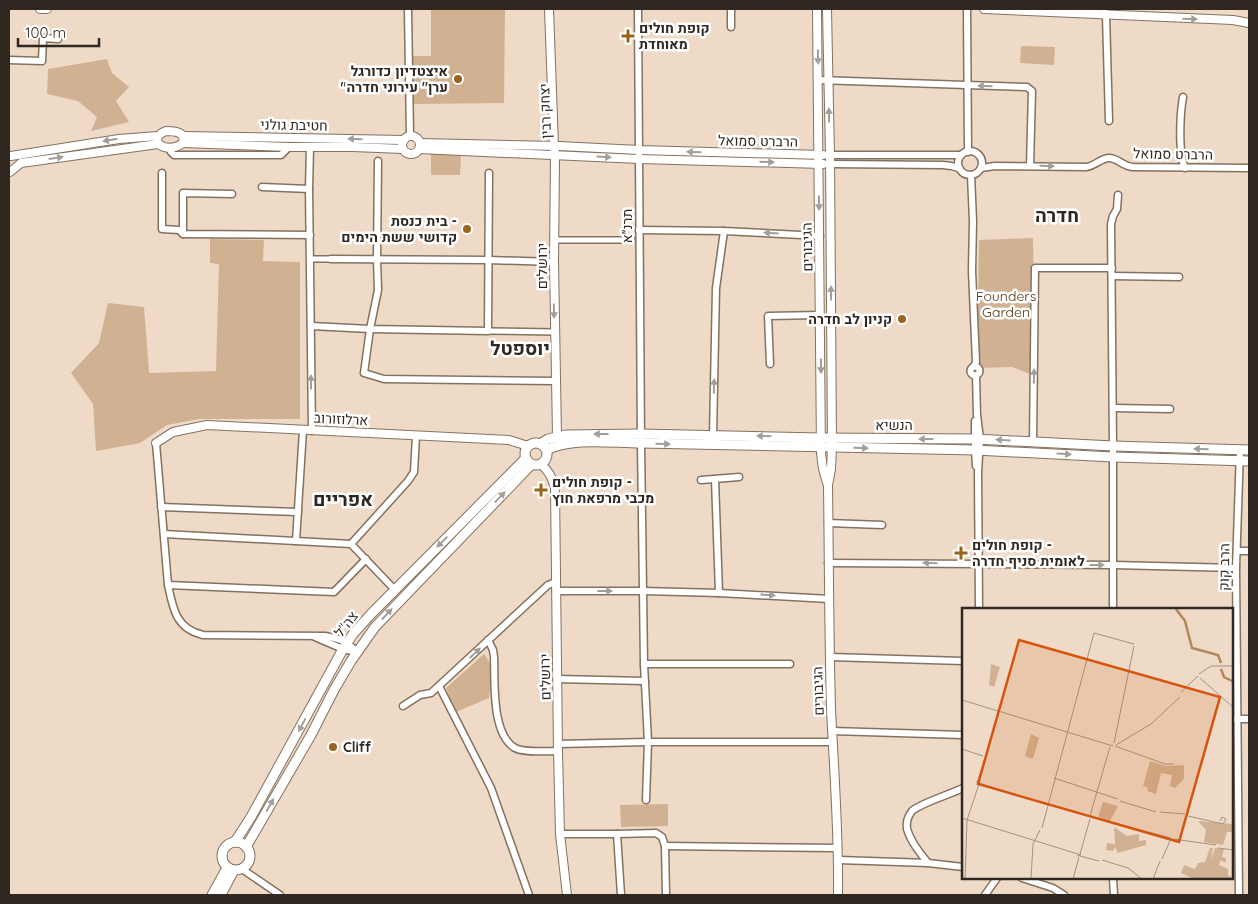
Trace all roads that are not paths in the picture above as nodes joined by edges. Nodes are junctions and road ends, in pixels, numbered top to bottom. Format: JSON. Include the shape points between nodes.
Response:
{"nodes":[{"id":1,"x":40,"y":9,"type":"edge"},
{"id":2,"x":47,"y":9,"type":"edge"},
{"id":3,"x":408,"y":9,"type":"edge"},
{"id":4,"x":549,"y":9,"type":"edge"},
{"id":5,"x":554,"y":9,"type":"edge"},
{"id":6,"x":638,"y":9,"type":"edge"},
{"id":7,"x":731,"y":9,"type":"edge"},
{"id":8,"x":817,"y":9,"type":"edge"},
{"id":9,"x":827,"y":9,"type":"edge"},
{"id":10,"x":967,"y":9,"type":"edge"},
{"id":11,"x":984,"y":9,"type":"edge"},
{"id":12,"x":1106,"y":11,"type":"edge"},
{"id":13,"x":1249,"y":23,"type":"edge"},
{"id":14,"x":731,"y":27,"type":"dead end"},
{"id":15,"x":58,"y":39,"type":"dead end"},
{"id":16,"x":9,"y":60,"type":"edge"},
{"id":17,"x":818,"y":80,"type":"junction"},
{"id":18,"x":828,"y":81,"type":"junction"},
{"id":19,"x":967,"y":85,"type":"junction"},
{"id":20,"x":1182,"y":98,"type":"dead end"},
{"id":21,"x":1109,"y":121,"type":"dead end"},
{"id":22,"x":407,"y":138,"type":"junction"},
{"id":23,"x":158,"y":140,"type":"junction"},
{"id":24,"x":183,"y":140,"type":"junction"},
{"id":25,"x":420,"y":146,"type":"junction"},
{"id":26,"x":556,"y":146,"type":"junction"},
{"id":27,"x":289,"y":147,"type":"junction"},
{"id":28,"x":310,"y":147,"type":"junction"},
{"id":29,"x":169,"y":148,"type":"junction"},
{"id":30,"x":403,"y":149,"type":"junction"},
{"id":31,"x":965,"y":153,"type":"junction"},
{"id":32,"x":639,"y":154,"type":"junction"},
{"id":33,"x":10,"y":155,"type":"edge"},
{"id":34,"x":555,"y":155,"type":"junction"},
{"id":35,"x":819,"y":155,"type":"junction"},
{"id":36,"x":830,"y":155,"type":"junction"},
{"id":37,"x":378,"y":161,"type":"dead end"},
{"id":38,"x":819,"y":164,"type":"junction"},
{"id":39,"x":830,"y":164,"type":"junction"},
{"id":40,"x":1030,"y":166,"type":"junction"},
{"id":41,"x":959,"y":168,"type":"junction"},
{"id":42,"x":981,"y":168,"type":"junction"},
{"id":43,"x":1185,"y":168,"type":"junction"},
{"id":44,"x":1249,"y":168,"type":"edge"},
{"id":45,"x":9,"y":172,"type":"edge"},
{"id":46,"x":162,"y":172,"type":"dead end"},
{"id":47,"x":489,"y":173,"type":"dead end"},
{"id":48,"x":971,"y":175,"type":"junction"},
{"id":49,"x":262,"y":187,"type":"dead end"},
{"id":50,"x":309,"y":189,"type":"junction"},
{"id":51,"x":232,"y":194,"type":"dead end"},
{"id":52,"x":1118,"y":195,"type":"dead end"},
{"id":53,"x":640,"y":230,"type":"junction"},
{"id":54,"x":724,"y":231,"type":"junction"},
{"id":55,"x":183,"y":234,"type":"junction"},
{"id":56,"x":310,"y":235,"type":"junction"},
{"id":57,"x":820,"y":236,"type":"junction"},
{"id":58,"x":554,"y":240,"type":"junction"},
{"id":59,"x":632,"y":240,"type":"dead end"},
{"id":60,"x":310,"y":259,"type":"junction"},
{"id":61,"x":331,"y":259,"type":"joint"},
{"id":62,"x":377,"y":260,"type":"junction"},
{"id":63,"x":488,"y":260,"type":"junction"},
{"id":64,"x":554,"y":262,"type":"junction"},
{"id":65,"x":1112,"y":268,"type":"junction"},
{"id":66,"x":1112,"y":276,"type":"junction"},
{"id":67,"x":1179,"y":277,"type":"dead end"},
{"id":68,"x":820,"y":315,"type":"junction"},
{"id":69,"x":311,"y":326,"type":"junction"},
{"id":70,"x":370,"y":329,"type":"junction"},
{"id":71,"x":488,"y":331,"type":"junction"},
{"id":72,"x":555,"y":332,"type":"junction"},
{"id":73,"x":770,"y":364,"type":"dead end"},
{"id":74,"x":556,"y":381,"type":"junction"},
{"id":75,"x":1113,"y":408,"type":"junction"},
{"id":76,"x":1170,"y":408,"type":"dead end"},
{"id":77,"x":303,"y":430,"type":"junction"},
{"id":78,"x":312,"y":430,"type":"junction"},
{"id":79,"x":712,"y":435,"type":"junction"},
{"id":80,"x":416,"y":436,"type":"junction"},
{"id":81,"x":557,"y":436,"type":"junction"},
{"id":82,"x":641,"y":438,"type":"junction"},
{"id":83,"x":978,"y":439,"type":"junction"},
{"id":84,"x":821,"y":442,"type":"junction"},
{"id":85,"x":1033,"y":442,"type":"junction"},
{"id":86,"x":156,"y":443,"type":"joint"},
{"id":87,"x":832,"y":443,"type":"junction"},
{"id":88,"x":528,"y":446,"type":"junction"},
{"id":89,"x":1113,"y":446,"type":"junction"},
{"id":90,"x":543,"y":447,"type":"junction"},
{"id":91,"x":977,"y":450,"type":"junction"},
{"id":92,"x":1245,"y":450,"type":"edge"},
{"id":93,"x":1113,"y":457,"type":"junction"},
{"id":94,"x":1245,"y":461,"type":"edge"},
{"id":95,"x":532,"y":462,"type":"junction"},
{"id":96,"x":739,"y":477,"type":"dead end"},
{"id":97,"x":715,"y":479,"type":"junction"},
{"id":98,"x":701,"y":480,"type":"dead end"},
{"id":99,"x":828,"y":485,"type":"junction"},
{"id":100,"x":161,"y":507,"type":"junction"},
{"id":101,"x":298,"y":512,"type":"junction"},
{"id":102,"x":828,"y":523,"type":"junction"},
{"id":103,"x":882,"y":525,"type":"dead end"},
{"id":104,"x":164,"y":534,"type":"junction"},
{"id":105,"x":296,"y":541,"type":"junction"},
{"id":106,"x":351,"y":544,"type":"junction"},
{"id":107,"x":1236,"y":550,"type":"junction"},
{"id":108,"x":1249,"y":551,"type":"edge"},
{"id":109,"x":366,"y":559,"type":"junction"},
{"id":110,"x":828,"y":562,"type":"junction"},
{"id":111,"x":978,"y":564,"type":"junction"},
{"id":112,"x":1113,"y":565,"type":"junction"},
{"id":113,"x":1236,"y":568,"type":"junction"},
{"id":114,"x":168,"y":585,"type":"junction"},
{"id":115,"x":556,"y":586,"type":"junction"},
{"id":116,"x":395,"y":590,"type":"junction"},
{"id":117,"x":643,"y":591,"type":"junction"},
{"id":118,"x":719,"y":593,"type":"junction"},
{"id":119,"x":829,"y":599,"type":"junction"},
{"id":120,"x":979,"y":608,"type":"edge"},
{"id":121,"x":1113,"y":608,"type":"edge"},
{"id":122,"x":488,"y":640,"type":"junction"},
{"id":123,"x":345,"y":646,"type":"junction"},
{"id":124,"x":357,"y":652,"type":"junction"},
{"id":125,"x":1234,"y":656,"type":"edge"},
{"id":126,"x":830,"y":657,"type":"junction"},
{"id":127,"x":962,"y":661,"type":"edge"},
{"id":128,"x":644,"y":664,"type":"junction"},
{"id":129,"x":790,"y":664,"type":"dead end"},
{"id":130,"x":557,"y":679,"type":"junction"},
{"id":131,"x":645,"y":681,"type":"junction"},
{"id":132,"x":439,"y":686,"type":"junction"},
{"id":133,"x":402,"y":706,"type":"dead end"},
{"id":134,"x":1234,"y":719,"type":"edge"},
{"id":135,"x":1249,"y":719,"type":"edge"},
{"id":136,"x":832,"y":730,"type":"junction"},
{"id":137,"x":962,"y":735,"type":"edge"},
{"id":138,"x":648,"y":742,"type":"junction"},
{"id":139,"x":833,"y":742,"type":"junction"},
{"id":140,"x":558,"y":747,"type":"junction"},
{"id":141,"x":1235,"y":763,"type":"edge"},
{"id":142,"x":962,"y":788,"type":"edge"},
{"id":143,"x":646,"y":800,"type":"dead end"},
{"id":144,"x":560,"y":834,"type":"junction"},
{"id":145,"x":618,"y":834,"type":"junction"},
{"id":146,"x":235,"y":842,"type":"junction"},
{"id":147,"x":666,"y":846,"type":"junction"},
{"id":148,"x":246,"y":847,"type":"junction"},
{"id":149,"x":837,"y":848,"type":"junction"},
{"id":150,"x":839,"y":860,"type":"junction"},
{"id":151,"x":928,"y":863,"type":"junction"},
{"id":152,"x":962,"y":867,"type":"edge"},
{"id":153,"x":235,"y":869,"type":"junction"},
{"id":154,"x":996,"y":879,"type":"edge"},
{"id":155,"x":1025,"y":879,"type":"edge"},
{"id":156,"x":1113,"y":879,"type":"edge"},
{"id":157,"x":212,"y":895,"type":"edge"},
{"id":158,"x":221,"y":895,"type":"edge"},
{"id":159,"x":280,"y":895,"type":"edge"},
{"id":160,"x":529,"y":895,"type":"edge"},
{"id":161,"x":567,"y":895,"type":"edge"},
{"id":162,"x":621,"y":895,"type":"edge"},
{"id":163,"x":666,"y":895,"type":"edge"},
{"id":164,"x":838,"y":895,"type":"edge"},
{"id":165,"x":985,"y":895,"type":"edge"},
{"id":166,"x":1064,"y":895,"type":"edge"},
{"id":167,"x":1114,"y":895,"type":"edge"},
{"id":168,"x":1239,"y":895,"type":"edge"}],
"edges":[{"from":1,"to":2,"type":"street"},
{"from":3,"to":22,"type":"street"},
{"from":4,"to":26,"type":"street","name":"יצחק רבין"},
{"from":5,"to":26,"type":"street","name":"יצחק רבין"},
{"from":6,"to":32,"type":"street","name":"תרנ״א"},
{"from":7,"to":14,"type":"street"},
{"from":8,"to":17,"type":"street","name":"הגיבורים","one_way":true},
{"from":9,"to":18,"type":"street","name":"הגיבורים"},
{"from":10,"to":19,"type":"street"},
{"from":11,"to":12,"type":"street"},
{"from":12,"to":13,"type":"street","one_way":true},
{"from":12,"to":21,"type":"street"},
{"from":15,"to":16,"type":"street","via":[[43,38],[42,61]]},
{"from":17,"to":18,"type":"street"},
{"from":17,"to":35,"type":"street","name":"הגיבורים"},
{"from":18,"to":19,"type":"street"},
{"from":36,"to":18,"type":"street","name":"הגיבורים","one_way":true},
{"from":19,"to":31,"type":"street"},
{"from":40,"to":19,"type":"street","one_way":true,"via":[[1032,91],[1027,87]]},
{"from":20,"to":43,"type":"street","via":[[1182,157]]},
{"from":22,"to":24,"type":"street","name":"חטיבת גולני","one_way":true},
{"from":22,"to":25,"type":"street","via":[[415,137]]},
{"from":22,"to":30,"type":"street"},
{"from":23,"to":24,"type":"street","via":[[166,131],[174,131],[180,133]]},
{"from":23,"to":29,"type":"street","via":[[161,146]]},
{"from":23,"to":33,"type":"street","one_way":true,"via":[[119,139]]},
{"from":45,"to":23,"type":"street","one_way":true,"via":[[21,163]]},
{"from":24,"to":27,"type":"street","name":"חטיבת גולני"},
{"from":24,"to":29,"type":"street","via":[[177,147]]},
{"from":25,"to":26,"type":"street"},
{"from":25,"to":30,"type":"street","via":[[410,154]]},
{"from":25,"to":34,"type":"street"},
{"from":26,"to":32,"type":"street","name":"הרברט סמואל"},
{"from":26,"to":34,"type":"street","name":"יצחק רבין"},
{"from":27,"to":28,"type":"street","name":"חטיבת גולני"},
{"from":27,"to":29,"type":"street","name":"חטיבת גולני","via":[[281,155],[174,155]]},
{"from":28,"to":30,"type":"street","name":"חטיבת גולני"},
{"from":28,"to":50,"type":"street"},
{"from":31,"to":36,"type":"street","name":"הרברט סמואל"},
{"from":31,"to":41,"type":"street","via":[[958,161]]},
{"from":31,"to":42,"type":"street","via":[[975,152],[980,158]]},
{"from":34,"to":32,"type":"street","name":"הרברט סמואל","one_way":true},
{"from":35,"to":32,"type":"street","name":"הרברט סמואל","one_way":true},
{"from":32,"to":38,"type":"street","name":"הרברט סמואל","one_way":true},
{"from":32,"to":53,"type":"street","name":"תרנ״א"},
{"from":33,"to":45,"type":"street","via":[[14,164]]},
{"from":34,"to":58,"type":"street","name":"ירושלים"},
{"from":35,"to":36,"type":"street","name":"הרברט סמואל"},
{"from":35,"to":38,"type":"street","name":"הגיבורים"},
{"from":36,"to":39,"type":"street","name":"הגיבורים"},
{"from":37,"to":62,"type":"street"},
{"from":38,"to":39,"type":"street","name":"הרברט סמואל"},
{"from":38,"to":57,"type":"street","name":"הגיבורים","one_way":true},
{"from":39,"to":41,"type":"street","name":"הרברט סמואל"},
{"from":87,"to":39,"type":"street","name":"הגיבורים","one_way":true},
{"from":40,"to":42,"type":"street","name":"הרברט סמואל"},
{"from":40,"to":43,"type":"street","name":"הרברט סמואל","one_way":true,"via":[[1086,167],[1110,158],[1128,166]]},
{"from":41,"to":48,"type":"street","via":[[964,174]]},
{"from":42,"to":48,"type":"street"},
{"from":43,"to":44,"type":"street","name":"הרברט סמואל"},
{"from":46,"to":55,"type":"street","via":[[162,229],[180,230]]},
{"from":47,"to":63,"type":"street"},
{"from":48,"to":83,"type":"street","via":[[976,362],[971,372],[976,375],[975,428]]},
{"from":49,"to":50,"type":"street"},
{"from":50,"to":56,"type":"street"},
{"from":51,"to":55,"type":"street","via":[[183,193]]},
{"from":52,"to":65,"type":"street","via":[[1112,220]]},
{"from":53,"to":54,"type":"street"},
{"from":53,"to":82,"type":"street","name":"תרנ״א"},
{"from":57,"to":54,"type":"street","one_way":true},
{"from":79,"to":54,"type":"street","one_way":true,"via":[[716,288]]},
{"from":55,"to":56,"type":"street"},
{"from":56,"to":60,"type":"street"},
{"from":57,"to":68,"type":"street","name":"הגיבורים"},
{"from":58,"to":59,"type":"street"},
{"from":58,"to":64,"type":"street","name":"ירושלים"},
{"from":60,"to":61,"type":"street"},
{"from":60,"to":69,"type":"street"},
{"from":61,"to":62,"type":"street"},
{"from":62,"to":63,"type":"street"},
{"from":62,"to":70,"type":"street","via":[[378,290]]},
{"from":63,"to":64,"type":"street"},
{"from":63,"to":71,"type":"street"},
{"from":64,"to":72,"type":"street","name":"ירושלים","one_way":true},
{"from":65,"to":66,"type":"street"},
{"from":85,"to":65,"type":"street","one_way":true,"via":[[1035,268]]},
{"from":66,"to":67,"type":"street"},
{"from":66,"to":75,"type":"street"},
{"from":68,"to":73,"type":"street","via":[[768,316]]},
{"from":68,"to":84,"type":"street","name":"הגיבורים","one_way":true},
{"from":69,"to":70,"type":"street"},
{"from":78,"to":69,"type":"street","one_way":true},
{"from":70,"to":71,"type":"street"},
{"from":70,"to":74,"type":"street","via":[[364,373],[384,379]]},
{"from":71,"to":72,"type":"street"},
{"from":72,"to":74,"type":"street","name":"ירושלים"},
{"from":74,"to":81,"type":"street","name":"ירושלים"},
{"from":75,"to":76,"type":"street"},
{"from":75,"to":89,"type":"street"},
{"from":77,"to":78,"type":"street","name":"ארלוזורוב"},
{"from":77,"to":86,"type":"street","name":"ארלוזורוב","via":[[207,425],[173,432]]},
{"from":77,"to":101,"type":"street"},
{"from":78,"to":80,"type":"street","name":"ארלוזורוב"},
{"from":79,"to":82,"type":"main road","name":"הנשיא"},
{"from":84,"to":79,"type":"main road","name":"הנשיא","one_way":true},
{"from":80,"to":88,"type":"street","name":"ארלוזורוב","via":[[509,440]]},
{"from":80,"to":106,"type":"street","via":[[411,477]]},
{"from":82,"to":81,"type":"main road","name":"הנשיא","one_way":true,"via":[[584,434]]},
{"from":81,"to":90,"type":"main road","name":"הנשיא","via":[[548,439]]},
{"from":82,"to":84,"type":"main road","name":"הנשיא","one_way":true},
{"from":82,"to":90,"type":"main road","name":"הנשיא"},
{"from":82,"to":117,"type":"street","name":"תרנ״א"},
{"from":85,"to":83,"type":"main road","name":"הנשיא","one_way":true},
{"from":83,"to":87,"type":"main road","name":"הנשיא","one_way":true},
{"from":83,"to":91,"type":"street"},
{"from":84,"to":87,"type":"main road","name":"הנשיא"},
{"from":84,"to":99,"type":"street","name":"הגיבורים"},
{"from":85,"to":89,"type":"main road","name":"הנשיא"},
{"from":86,"to":100,"type":"street"},
{"from":87,"to":91,"type":"main road","name":"הנשיא","one_way":true},
{"from":87,"to":99,"type":"street","name":"הגיבורים"},
{"from":88,"to":90,"type":"main road","via":[[534,443]]},
{"from":88,"to":95,"type":"main road","via":[[525,452]]},
{"from":92,"to":89,"type":"main road","name":"הנשיא","one_way":true},
{"from":89,"to":93,"type":"street"},
{"from":90,"to":95,"type":"main road","via":[[545,460]]},
{"from":91,"to":93,"type":"main road","name":"הנשיא","one_way":true},
{"from":91,"to":111,"type":"street"},
{"from":92,"to":94,"type":"street","name":"הרב קוק"},
{"from":93,"to":94,"type":"main road","name":"הנשיא"},
{"from":93,"to":112,"type":"street"},
{"from":94,"to":107,"type":"street","name":"הרב קוק"},
{"from":95,"to":115,"type":"street","name":"ירושלים","via":[[546,468],[556,488]]},
{"from":95,"to":116,"type":"main road","name":"צה\"ל","one_way":true},
{"from":124,"to":95,"type":"main road","name":"צה\"ל","one_way":true,"via":[[382,620]]},
{"from":96,"to":97,"type":"street"},
{"from":97,"to":98,"type":"street"},
{"from":97,"to":118,"type":"street"},
{"from":99,"to":102,"type":"street","name":"הגיבורים"},
{"from":100,"to":101,"type":"street"},
{"from":100,"to":104,"type":"street"},
{"from":101,"to":105,"type":"street"},
{"from":102,"to":103,"type":"street"},
{"from":102,"to":110,"type":"street","name":"הגיבורים"},
{"from":104,"to":105,"type":"street"},
{"from":104,"to":114,"type":"street"},
{"from":105,"to":106,"type":"street"},
{"from":106,"to":109,"type":"street"},
{"from":107,"to":108,"type":"street"},
{"from":107,"to":113,"type":"street","name":"הרב קוק"},
{"from":109,"to":114,"type":"street","via":[[334,592]]},
{"from":109,"to":116,"type":"street"},
{"from":111,"to":110,"type":"street","one_way":true},
{"from":110,"to":119,"type":"street","name":"הגיבורים"},
{"from":111,"to":112,"type":"street","one_way":true},
{"from":111,"to":120,"type":"street"},
{"from":112,"to":113,"type":"street"},
{"from":112,"to":121,"type":"street"},
{"from":113,"to":125,"type":"street","name":"הרב קוק"},
{"from":114,"to":123,"type":"street","via":[[177,617],[193,633],[311,635],[334,637]]},
{"from":115,"to":117,"type":"street","one_way":true},
{"from":115,"to":122,"type":"street","via":[[548,585]]},
{"from":115,"to":130,"type":"street","name":"ירושלים"},
{"from":116,"to":123,"type":"main road","name":"צה\"ל"},
{"from":117,"to":118,"type":"street"},
{"from":117,"to":128,"type":"street","name":"תרנ״א"},
{"from":118,"to":119,"type":"street","one_way":true},
{"from":119,"to":126,"type":"street","name":"הגיבורים"},
{"from":132,"to":122,"type":"street","one_way":true},
{"from":122,"to":140,"type":"street","via":[[494,657],[496,711],[508,742],[521,750]]},
{"from":123,"to":124,"type":"street"},
{"from":123,"to":146,"type":"main road","name":"צה\"ל","one_way":true},
{"from":148,"to":124,"type":"main road","name":"צה\"ל","one_way":true},
{"from":125,"to":134,"type":"street","name":"הרב קוק"},
{"from":126,"to":127,"type":"street"},
{"from":126,"to":136,"type":"street","name":"הגיבורים"},
{"from":128,"to":129,"type":"street"},
{"from":128,"to":131,"type":"street","name":"תרנ״א"},
{"from":130,"to":131,"type":"street"},
{"from":130,"to":140,"type":"street","name":"ירושלים"},
{"from":131,"to":138,"type":"street","name":"תרנ״א"},
{"from":132,"to":133,"type":"street","via":[[431,694],[420,695]]},
{"from":132,"to":160,"type":"street","via":[[492,788]]},
{"from":134,"to":135,"type":"street"},
{"from":134,"to":141,"type":"street","name":"הרב קוק"},
{"from":136,"to":137,"type":"street"},
{"from":136,"to":139,"type":"street","name":"הגיבורים"},
{"from":138,"to":139,"type":"street"},
{"from":138,"to":140,"type":"street"},
{"from":138,"to":143,"type":"street","name":"תרנ״א"},
{"from":139,"to":149,"type":"street","name":"הגיבורים"},
{"from":140,"to":144,"type":"street","name":"ירושלים"},
{"from":141,"to":168,"type":"street","name":"הרב קוק"},
{"from":142,"to":151,"type":"street","via":[[918,807],[907,819],[911,838]]},
{"from":144,"to":145,"type":"street"},
{"from":144,"to":161,"type":"street","name":"ירושלים"},
{"from":145,"to":147,"type":"street","via":[[656,833]]},
{"from":145,"to":162,"type":"street"},
{"from":146,"to":148,"type":"main road"},
{"from":146,"to":153,"type":"main road","via":[[222,852],[223,863]]},
{"from":147,"to":149,"type":"street"},
{"from":147,"to":163,"type":"street"},
{"from":148,"to":153,"type":"main road","via":[[250,859],[246,866]]},
{"from":149,"to":150,"type":"street","name":"הגיבורים"},
{"from":150,"to":151,"type":"street"},
{"from":150,"to":164,"type":"street","name":"הגיבורים"},
{"from":151,"to":152,"type":"street"},
{"from":153,"to":157,"type":"main road"},
{"from":153,"to":158,"type":"main road"},
{"from":153,"to":159,"type":"street"},
{"from":154,"to":165,"type":"street"},
{"from":155,"to":166,"type":"street"},
{"from":156,"to":167,"type":"street"}]}
